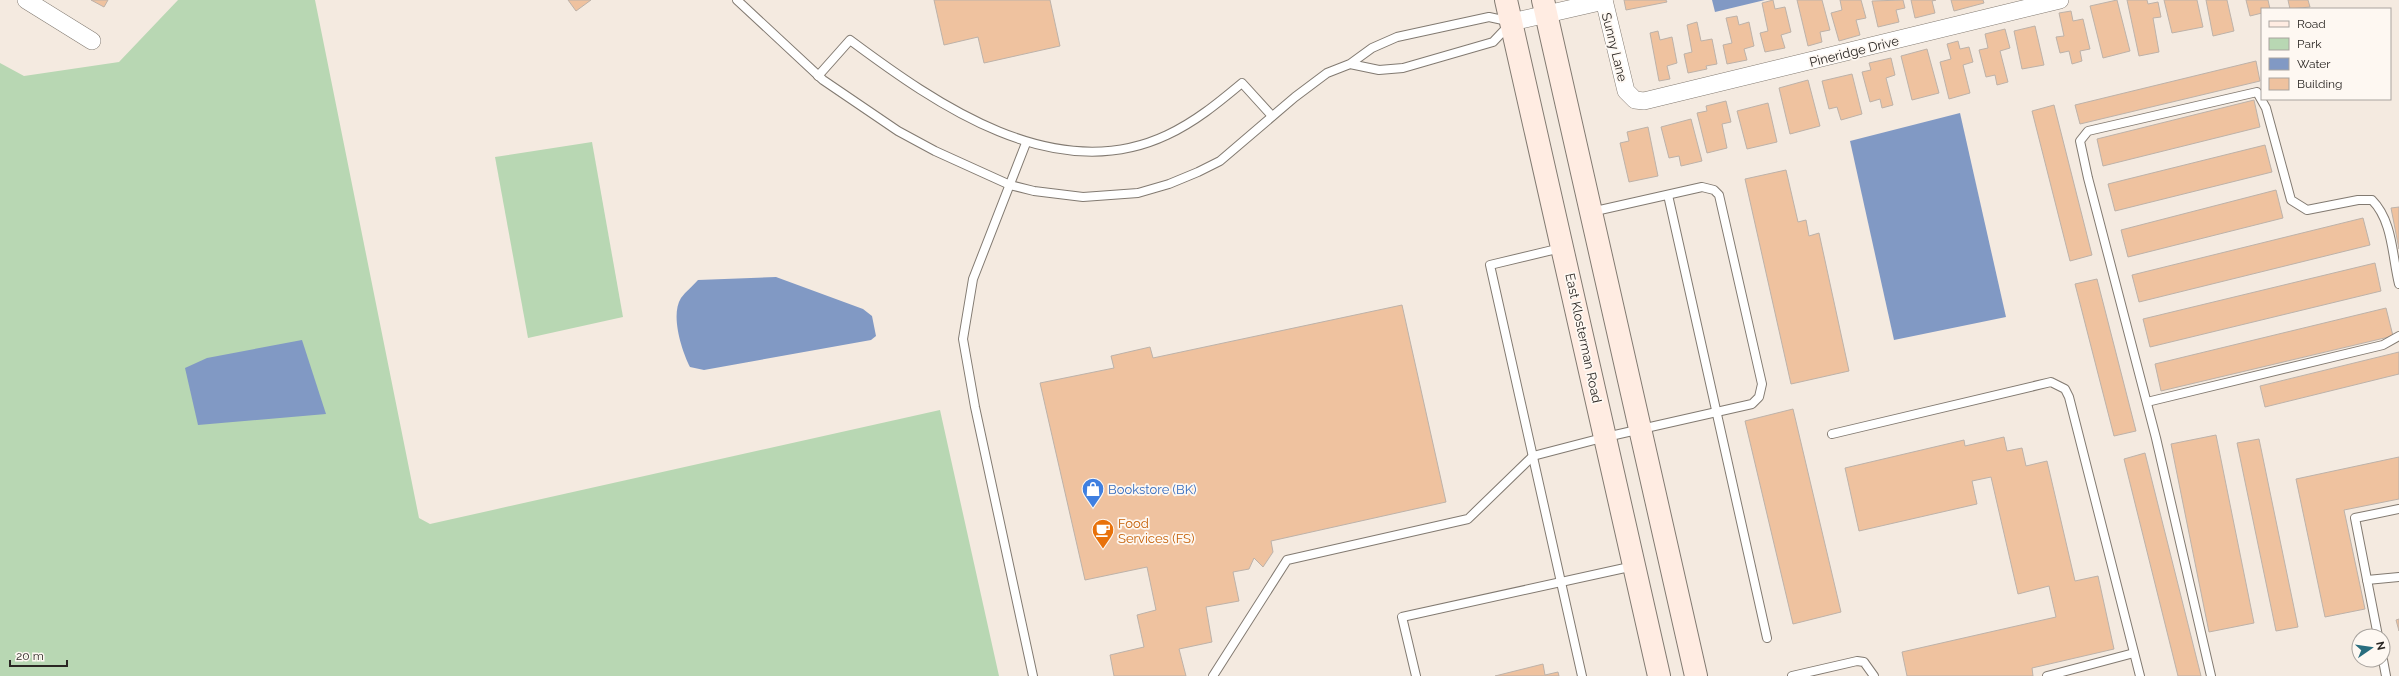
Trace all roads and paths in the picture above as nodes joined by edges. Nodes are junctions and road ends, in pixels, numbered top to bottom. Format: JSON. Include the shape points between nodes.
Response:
{"nodes":[{"id":1,"x":26,"y":0,"type":"edge"},
{"id":2,"x":737,"y":0,"type":"edge"},
{"id":3,"x":1506,"y":0,"type":"edge"},
{"id":4,"x":1604,"y":0,"type":"edge"},
{"id":5,"x":2060,"y":0,"type":"edge"},
{"id":6,"x":1545,"y":7,"type":"edge"},
{"id":7,"x":1512,"y":22,"type":"junction"},
{"id":8,"x":92,"y":41,"type":"dead end"},
{"id":9,"x":1350,"y":64,"type":"junction"},
{"id":10,"x":818,"y":76,"type":"junction"},
{"id":11,"x":2261,"y":99,"type":"edge"},
{"id":12,"x":2262,"y":100,"type":"edge"},
{"id":13,"x":1649,"y":101,"type":"joint"},
{"id":14,"x":1272,"y":116,"type":"junction"},
{"id":15,"x":1026,"y":143,"type":"junction"},
{"id":16,"x":1010,"y":185,"type":"junction"},
{"id":17,"x":1668,"y":195,"type":"junction"},
{"id":18,"x":1591,"y":212,"type":"junction"},
{"id":19,"x":1564,"y":247,"type":"junction"},
{"id":20,"x":2399,"y":284,"type":"edge"},
{"id":21,"x":2399,"y":336,"type":"edge"},
{"id":22,"x":2147,"y":402,"type":"junction"},
{"id":23,"x":1716,"y":412,"type":"junction"},
{"id":24,"x":1640,"y":429,"type":"junction"},
{"id":25,"x":1832,"y":434,"type":"dead end"},
{"id":26,"x":1606,"y":437,"type":"junction"},
{"id":27,"x":1533,"y":456,"type":"junction"},
{"id":28,"x":2399,"y":509,"type":"edge"},
{"id":29,"x":1635,"y":566,"type":"junction"},
{"id":30,"x":2399,"y":577,"type":"edge"},
{"id":31,"x":2367,"y":580,"type":"junction"},
{"id":32,"x":1562,"y":582,"type":"junction"},
{"id":33,"x":2376,"y":628,"type":"edge"},
{"id":34,"x":1767,"y":638,"type":"dead end"},
{"id":35,"x":2134,"y":653,"type":"junction"},
{"id":36,"x":1033,"y":676,"type":"edge"},
{"id":37,"x":1213,"y":676,"type":"edge"},
{"id":38,"x":1416,"y":676,"type":"edge"},
{"id":39,"x":1582,"y":676,"type":"edge"},
{"id":40,"x":1659,"y":676,"type":"edge"},
{"id":41,"x":1696,"y":676,"type":"edge"},
{"id":42,"x":1792,"y":676,"type":"edge"},
{"id":43,"x":1874,"y":676,"type":"edge"},
{"id":44,"x":2047,"y":676,"type":"edge"},
{"id":45,"x":2140,"y":676,"type":"edge"},
{"id":46,"x":2211,"y":676,"type":"edge"}],
"edges":[{"from":1,"to":8,"type":"street"},
{"from":2,"to":10,"type":"lane"},
{"from":3,"to":7,"type":"main road","name":"East Klosterman Road"},
{"from":4,"to":6,"type":"street"},
{"from":4,"to":13,"type":"street","name":"Sunny Lane","via":[[1626,91],[1635,100]]},
{"from":5,"to":13,"type":"street","name":"Pineridge Drive"},
{"from":6,"to":7,"type":"street"},
{"from":6,"to":18,"type":"main road"},
{"from":7,"to":9,"type":"lane","via":[[1489,17],[1396,37],[1372,48]]},
{"from":7,"to":9,"type":"lane","via":[[1493,42],[1403,68],[1378,70]]},
{"from":7,"to":19,"type":"main road","name":"East Klosterman Road"},
{"from":9,"to":14,"type":"lane","via":[[1327,73]]},
{"from":10,"to":15,"type":"lane","via":[[850,40],[928,94],[971,118]]},
{"from":10,"to":16,"type":"lane","via":[[898,131]]},
{"from":11,"to":22,"type":"lane","via":[[2257,92],[2088,130],[2080,141]]},
{"from":12,"to":20,"type":"lane","via":[[2292,200],[2307,210],[2358,200],[2372,200],[2386,219]]},
{"from":14,"to":15,"type":"lane","via":[[1242,83],[1188,125],[1140,145],[1116,150],[1089,151],[1060,150]]},
{"from":14,"to":16,"type":"lane","via":[[1220,160],[1169,184],[1138,193],[1083,197],[1034,192]]},
{"from":15,"to":16,"type":"lane"},
{"from":16,"to":36,"type":"lane","via":[[973,279],[963,339],[975,407]]},
{"from":17,"to":18,"type":"lane"},
{"from":17,"to":23,"type":"lane"},
{"from":17,"to":23,"type":"lane","via":[[1708,187],[1719,195],[1762,384],[1759,397],[1752,404]]},
{"from":18,"to":24,"type":"main road"},
{"from":19,"to":26,"type":"main road","name":"East Klosterman Road"},
{"from":19,"to":27,"type":"lane","via":[[1490,265]]},
{"from":21,"to":22,"type":"lane","via":[[2383,345]]},
{"from":22,"to":46,"type":"lane"},
{"from":23,"to":24,"type":"lane"},
{"from":23,"to":34,"type":"lane"},
{"from":24,"to":26,"type":"lane"},
{"from":24,"to":41,"type":"main road"},
{"from":25,"to":35,"type":"lane","via":[[2051,382],[2065,389]]},
{"from":26,"to":27,"type":"lane"},
{"from":26,"to":29,"type":"main road","name":"East Klosterman Road"},
{"from":27,"to":32,"type":"lane"},
{"from":27,"to":37,"type":"lane","via":[[1468,519],[1288,560]]},
{"from":28,"to":31,"type":"lane","via":[[2355,518]]},
{"from":29,"to":32,"type":"lane"},
{"from":29,"to":40,"type":"main road","name":"East Klosterman Road"},
{"from":30,"to":31,"type":"lane"},
{"from":31,"to":33,"type":"lane"},
{"from":32,"to":38,"type":"lane","via":[[1402,617]]},
{"from":32,"to":39,"type":"lane"},
{"from":35,"to":44,"type":"lane"},
{"from":35,"to":45,"type":"lane"},
{"from":42,"to":43,"type":"lane","via":[[1857,661],[1864,662]]}]}
